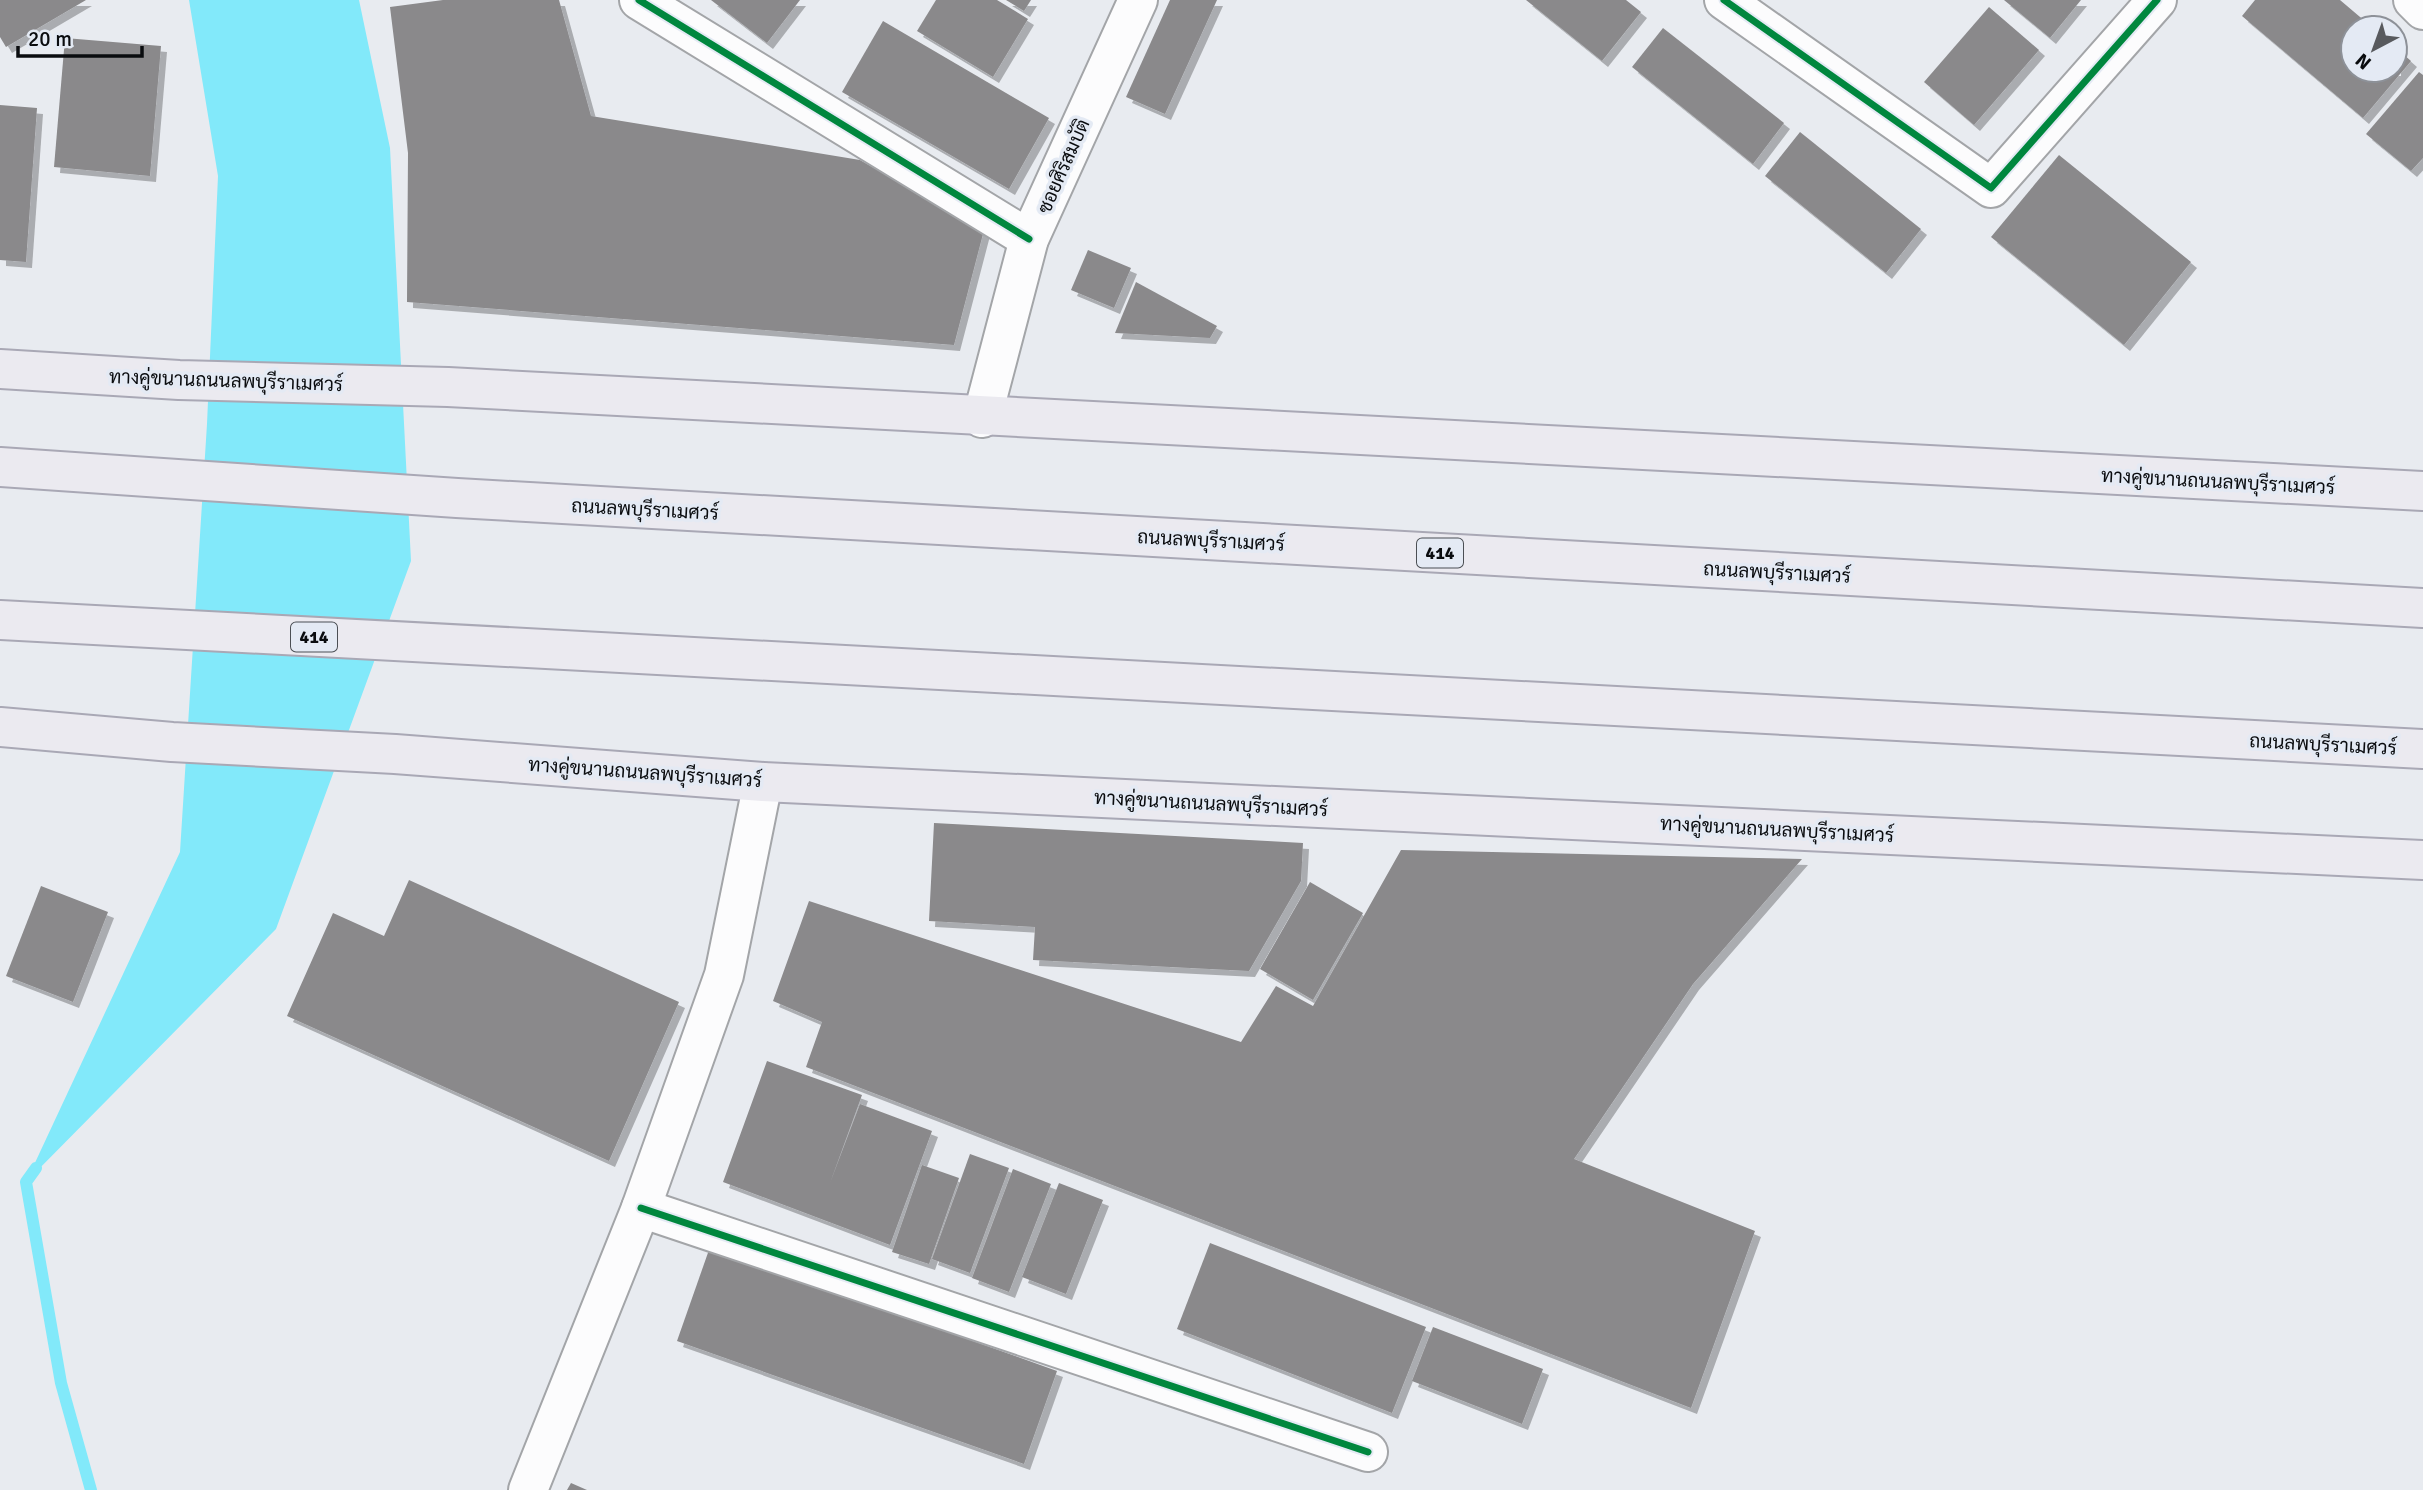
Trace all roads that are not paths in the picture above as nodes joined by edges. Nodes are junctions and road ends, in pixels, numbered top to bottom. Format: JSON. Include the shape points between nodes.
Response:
{"nodes":[{"id":1,"x":639,"y":0,"type":"edge"},
{"id":2,"x":1138,"y":0,"type":"edge"},
{"id":3,"x":1724,"y":0,"type":"edge"},
{"id":4,"x":2157,"y":0,"type":"edge"},
{"id":5,"x":2413,"y":0,"type":"edge"},
{"id":6,"x":2423,"y":10,"type":"edge"},
{"id":7,"x":1029,"y":239,"type":"junction"},
{"id":8,"x":0,"y":369,"type":"edge"},
{"id":9,"x":982,"y":418,"type":"junction"},
{"id":10,"x":0,"y":467,"type":"edge"},
{"id":11,"x":2423,"y":491,"type":"edge"},
{"id":12,"x":2423,"y":608,"type":"edge"},
{"id":13,"x":0,"y":620,"type":"edge"},
{"id":14,"x":0,"y":727,"type":"edge"},
{"id":15,"x":2423,"y":749,"type":"edge"},
{"id":16,"x":763,"y":782,"type":"junction"},
{"id":17,"x":2423,"y":860,"type":"edge"},
{"id":18,"x":641,"y":1208,"type":"junction"},
{"id":19,"x":1368,"y":1452,"type":"dead end"},
{"id":20,"x":528,"y":1490,"type":"edge"}],
"edges":[{"from":1,"to":7,"type":"street"},
{"from":2,"to":7,"type":"street","name":"ซอยศิริสมบัติ"},
{"from":3,"to":4,"type":"street","via":[[1991,188]]},
{"from":5,"to":6,"type":"street"},
{"from":7,"to":9,"type":"street","name":"ซอยศิริสมบัติ"},
{"from":8,"to":9,"type":"main road","name":"ทางคู่ขนานถนนลพบุรีราเมศวร์","via":[[179,380],[448,387]]},
{"from":9,"to":11,"type":"main road","name":"ทางคู่ขนานถนนลพบุรีราเมศวร์"},
{"from":10,"to":12,"type":"main road","name":"ถนนลพบุรีราเมศวร์","number":"414","via":[[457,498]]},
{"from":13,"to":15,"type":"main road","name":"ถนนลพบุรีราเมศวร์","number":"414"},
{"from":14,"to":16,"type":"main road","name":"ทางคู่ขนานถนนลพบุรีราเมศวร์","via":[[172,743],[395,754]]},
{"from":16,"to":17,"type":"main road","name":"ทางคู่ขนานถนนลพบุรีราเมศวร์"},
{"from":16,"to":18,"type":"street","via":[[724,975]]},
{"from":18,"to":19,"type":"street"},
{"from":18,"to":20,"type":"street"}]}
